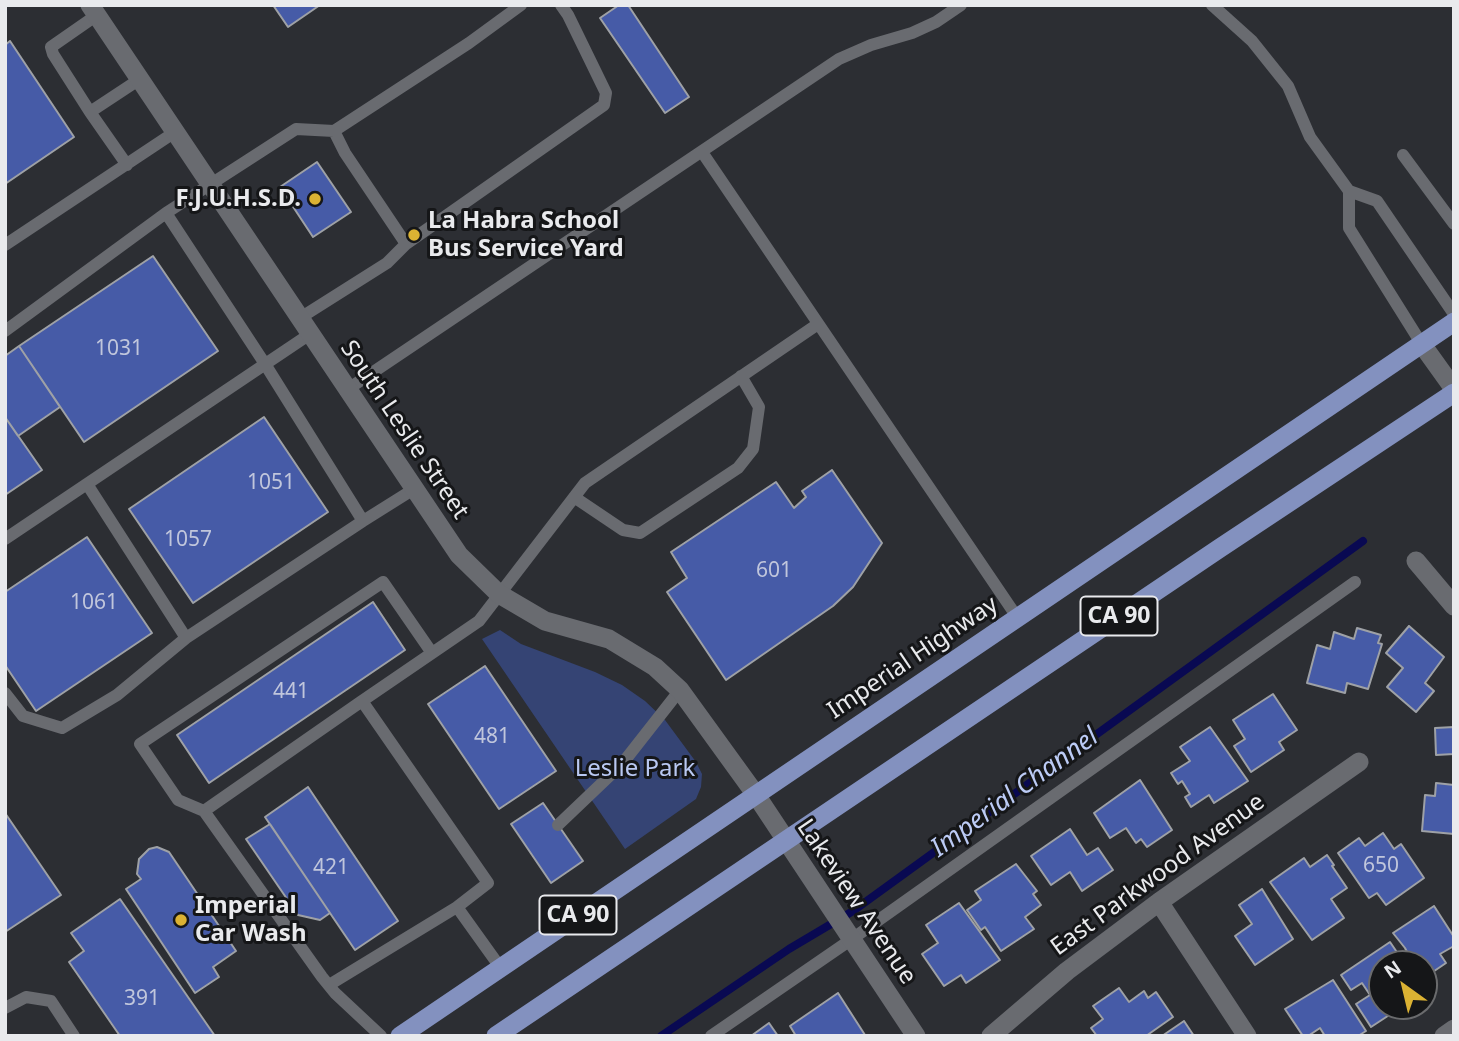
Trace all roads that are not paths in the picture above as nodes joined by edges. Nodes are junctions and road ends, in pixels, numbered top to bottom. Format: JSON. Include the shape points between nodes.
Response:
{"nodes":[{"id":1,"x":522,"y":5,"type":"edge"},
{"id":2,"x":561,"y":5,"type":"edge"},
{"id":3,"x":961,"y":5,"type":"edge"},
{"id":4,"x":1212,"y":5,"type":"edge"},
{"id":5,"x":93,"y":10,"type":"edge"},
{"id":6,"x":140,"y":79,"type":"junction"},
{"id":7,"x":90,"y":112,"type":"junction"},
{"id":8,"x":334,"y":131,"type":"junction"},
{"id":9,"x":175,"y":132,"type":"junction"},
{"id":10,"x":702,"y":152,"type":"junction"},
{"id":11,"x":1403,"y":155,"type":"dead end"},
{"id":12,"x":127,"y":165,"type":"junction"},
{"id":13,"x":210,"y":184,"type":"junction"},
{"id":14,"x":1349,"y":191,"type":"junction"},
{"id":15,"x":166,"y":213,"type":"junction"},
{"id":16,"x":1454,"y":224,"type":"edge"},
{"id":17,"x":406,"y":244,"type":"junction"},
{"id":18,"x":5,"y":245,"type":"edge"},
{"id":19,"x":1454,"y":314,"type":"edge"},
{"id":20,"x":1454,"y":322,"type":"edge"},
{"id":21,"x":818,"y":324,"type":"junction"},
{"id":22,"x":305,"y":326,"type":"junction"},
{"id":23,"x":5,"y":331,"type":"edge"},
{"id":24,"x":1421,"y":343,"type":"junction"},
{"id":25,"x":265,"y":364,"type":"junction"},
{"id":26,"x":741,"y":376,"type":"junction"},
{"id":27,"x":348,"y":389,"type":"junction"},
{"id":28,"x":1454,"y":391,"type":"edge"},
{"id":29,"x":87,"y":484,"type":"junction"},
{"id":30,"x":414,"y":489,"type":"junction"},
{"id":31,"x":574,"y":497,"type":"junction"},
{"id":32,"x":363,"y":522,"type":"junction"},
{"id":33,"x":5,"y":539,"type":"edge"},
{"id":34,"x":1416,"y":561,"type":"dead end"},
{"id":35,"x":1355,"y":582,"type":"dead end"},
{"id":36,"x":499,"y":594,"type":"junction"},
{"id":37,"x":1454,"y":606,"type":"edge"},
{"id":38,"x":1017,"y":617,"type":"junction"},
{"id":39,"x":186,"y":638,"type":"junction"},
{"id":40,"x":432,"y":653,"type":"junction"},
{"id":41,"x":680,"y":690,"type":"junction"},
{"id":42,"x":5,"y":694,"type":"edge"},
{"id":43,"x":362,"y":701,"type":"junction"},
{"id":44,"x":1359,"y":762,"type":"dead end"},
{"id":45,"x":756,"y":795,"type":"junction"},
{"id":46,"x":204,"y":810,"type":"junction"},
{"id":47,"x":558,"y":825,"type":"dead end"},
{"id":48,"x":786,"y":841,"type":"junction"},
{"id":49,"x":1159,"y":902,"type":"junction"},
{"id":50,"x":457,"y":906,"type":"junction"},
{"id":51,"x":852,"y":939,"type":"junction"},
{"id":52,"x":500,"y":967,"type":"junction"},
{"id":53,"x":329,"y":985,"type":"junction"},
{"id":54,"x":5,"y":1008,"type":"edge"},
{"id":55,"x":1454,"y":1029,"type":"edge"},
{"id":56,"x":74,"y":1036,"type":"edge"},
{"id":57,"x":381,"y":1036,"type":"edge"},
{"id":58,"x":400,"y":1036,"type":"edge"},
{"id":59,"x":496,"y":1036,"type":"edge"},
{"id":60,"x":710,"y":1036,"type":"edge"},
{"id":61,"x":916,"y":1036,"type":"edge"},
{"id":62,"x":991,"y":1036,"type":"edge"},
{"id":63,"x":1247,"y":1036,"type":"edge"},
{"id":64,"x":1444,"y":1036,"type":"edge"}],
"edges":[{"from":1,"to":8,"type":"lane"},
{"from":2,"to":17,"type":"lane","via":[[606,93],[604,105]]},
{"from":3,"to":10,"type":"lane","via":[[912,33],[839,60]]},
{"from":4,"to":14,"type":"lane","via":[[1252,41],[1287,86],[1310,136]]},
{"from":5,"to":6,"type":"street","name":"South Leslie Street"},
{"from":5,"to":7,"type":"lane","via":[[51,47]]},
{"from":6,"to":7,"type":"lane"},
{"from":6,"to":9,"type":"street","name":"South Leslie Street"},
{"from":7,"to":12,"type":"lane"},
{"from":8,"to":13,"type":"lane","via":[[296,129]]},
{"from":8,"to":17,"type":"lane"},
{"from":9,"to":12,"type":"lane"},
{"from":9,"to":13,"type":"street","name":"South Leslie Street"},
{"from":10,"to":21,"type":"lane"},
{"from":10,"to":27,"type":"lane"},
{"from":11,"to":16,"type":"lane"},
{"from":12,"to":18,"type":"lane"},
{"from":13,"to":15,"type":"lane"},
{"from":13,"to":22,"type":"street","name":"South Leslie Street"},
{"from":14,"to":19,"type":"lane","via":[[1377,201]]},
{"from":14,"to":24,"type":"lane","via":[[1349,228]]},
{"from":15,"to":23,"type":"lane"},
{"from":15,"to":25,"type":"lane"},
{"from":17,"to":22,"type":"lane"},
{"from":20,"to":24,"type":"main road","name":"Imperial Highway","number":"CA 90"},
{"from":21,"to":26,"type":"lane"},
{"from":21,"to":38,"type":"lane"},
{"from":22,"to":25,"type":"lane"},
{"from":22,"to":27,"type":"street","name":"South Leslie Street"},
{"from":24,"to":28,"type":"street"},
{"from":24,"to":38,"type":"main road","name":"Imperial Highway","number":"CA 90"},
{"from":25,"to":29,"type":"lane"},
{"from":25,"to":32,"type":"lane"},
{"from":26,"to":31,"type":"lane","via":[[585,483]]},
{"from":26,"to":31,"type":"lane","via":[[759,407],[753,449],[738,468],[640,533],[623,530]]},
{"from":27,"to":30,"type":"street","name":"South Leslie Street"},
{"from":28,"to":48,"type":"main road","number":"CA 90"},
{"from":29,"to":33,"type":"lane"},
{"from":29,"to":39,"type":"lane"},
{"from":30,"to":32,"type":"lane"},
{"from":30,"to":36,"type":"street","name":"South Leslie Street","via":[[459,555]]},
{"from":31,"to":36,"type":"lane"},
{"from":32,"to":39,"type":"lane"},
{"from":34,"to":37,"type":"street"},
{"from":35,"to":51,"type":"lane"},
{"from":36,"to":40,"type":"lane","via":[[479,621]]},
{"from":36,"to":41,"type":"street","name":"South Leslie Street","via":[[545,621],[609,639],[655,667]]},
{"from":38,"to":45,"type":"main road","name":"Imperial Highway","number":"CA 90"},
{"from":39,"to":42,"type":"lane","via":[[117,695],[62,728],[23,716]]},
{"from":40,"to":43,"type":"lane"},
{"from":40,"to":46,"type":"lane","via":[[383,582],[140,744],[178,800]]},
{"from":41,"to":45,"type":"street","name":"South Leslie Street"},
{"from":41,"to":47,"type":"lane","via":[[622,764]]},
{"from":43,"to":46,"type":"lane"},
{"from":43,"to":50,"type":"lane","via":[[488,883]]},
{"from":44,"to":49,"type":"street","name":"East Parkwood Avenue"},
{"from":45,"to":48,"type":"street","name":"Lakeview Avenue"},
{"from":45,"to":52,"type":"main road","name":"Imperial Highway","number":"CA 90"},
{"from":46,"to":53,"type":"lane"},
{"from":48,"to":51,"type":"street","name":"Lakeview Avenue"},
{"from":48,"to":59,"type":"main road","number":"CA 90"},
{"from":49,"to":62,"type":"street","name":"East Parkwood Avenue"},
{"from":49,"to":63,"type":"street"},
{"from":50,"to":52,"type":"lane"},
{"from":50,"to":53,"type":"lane"},
{"from":51,"to":60,"type":"lane"},
{"from":51,"to":61,"type":"street","name":"Lakeview Avenue"},
{"from":52,"to":58,"type":"main road","name":"Imperial Highway","number":"CA 90"},
{"from":53,"to":57,"type":"lane"},
{"from":54,"to":56,"type":"lane","via":[[26,997],[51,1001]]},
{"from":55,"to":64,"type":"street"}]}
